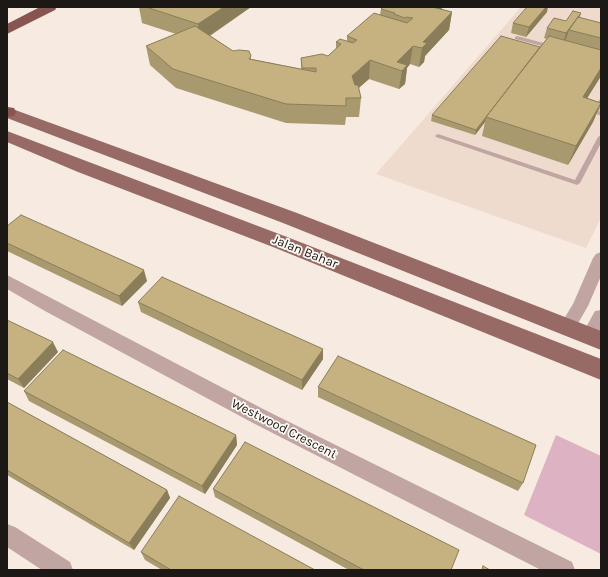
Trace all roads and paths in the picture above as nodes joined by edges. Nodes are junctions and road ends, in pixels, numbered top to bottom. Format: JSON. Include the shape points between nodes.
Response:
{"nodes":[{"id":1,"x":50,"y":7,"type":"edge"},
{"id":2,"x":7,"y":30,"type":"edge"},
{"id":3,"x":517,"y":38,"type":"dead end"},
{"id":4,"x":563,"y":50,"type":"edge"},
{"id":5,"x":601,"y":101,"type":"edge"},
{"id":6,"x":7,"y":112,"type":"edge"},
{"id":7,"x":601,"y":114,"type":"edge"},
{"id":8,"x":7,"y":136,"type":"edge"},
{"id":9,"x":438,"y":136,"type":"dead end"},
{"id":10,"x":601,"y":137,"type":"edge"},
{"id":11,"x":290,"y":218,"type":"junction"},
{"id":12,"x":280,"y":242,"type":"junction"},
{"id":13,"x":601,"y":258,"type":"edge"},
{"id":14,"x":7,"y":281,"type":"edge"},
{"id":15,"x":601,"y":316,"type":"edge"},
{"id":16,"x":567,"y":327,"type":"junction"},
{"id":17,"x":596,"y":338,"type":"edge"},
{"id":18,"x":601,"y":370,"type":"edge"},
{"id":19,"x":7,"y":535,"type":"edge"},
{"id":20,"x":62,"y":570,"type":"edge"},
{"id":21,"x":564,"y":570,"type":"edge"}],
"edges":[{"from":1,"to":2,"type":"highway"},
{"from":3,"to":4,"type":"lane"},
{"from":5,"to":7,"type":"lane","via":[[595,112]]},
{"from":6,"to":11,"type":"main road","name":"Jalan Bahar"},
{"from":8,"to":12,"type":"main road","name":"Jalan Bahar"},
{"from":9,"to":10,"type":"lane","via":[[578,183]]},
{"from":11,"to":12,"type":"main road","via":[[302,229],[302,235],[296,240]]},
{"from":11,"to":16,"type":"main road","name":"Jalan Bahar"},
{"from":12,"to":18,"type":"main road","name":"Jalan Bahar"},
{"from":13,"to":16,"type":"street","via":[[580,306]]},
{"from":14,"to":21,"type":"street","name":"Westwood Crescent","via":[[51,307],[260,417]]},
{"from":15,"to":17,"type":"street"},
{"from":16,"to":17,"type":"main road","name":"Jalan Bahar"},
{"from":19,"to":20,"type":"street"}]}
